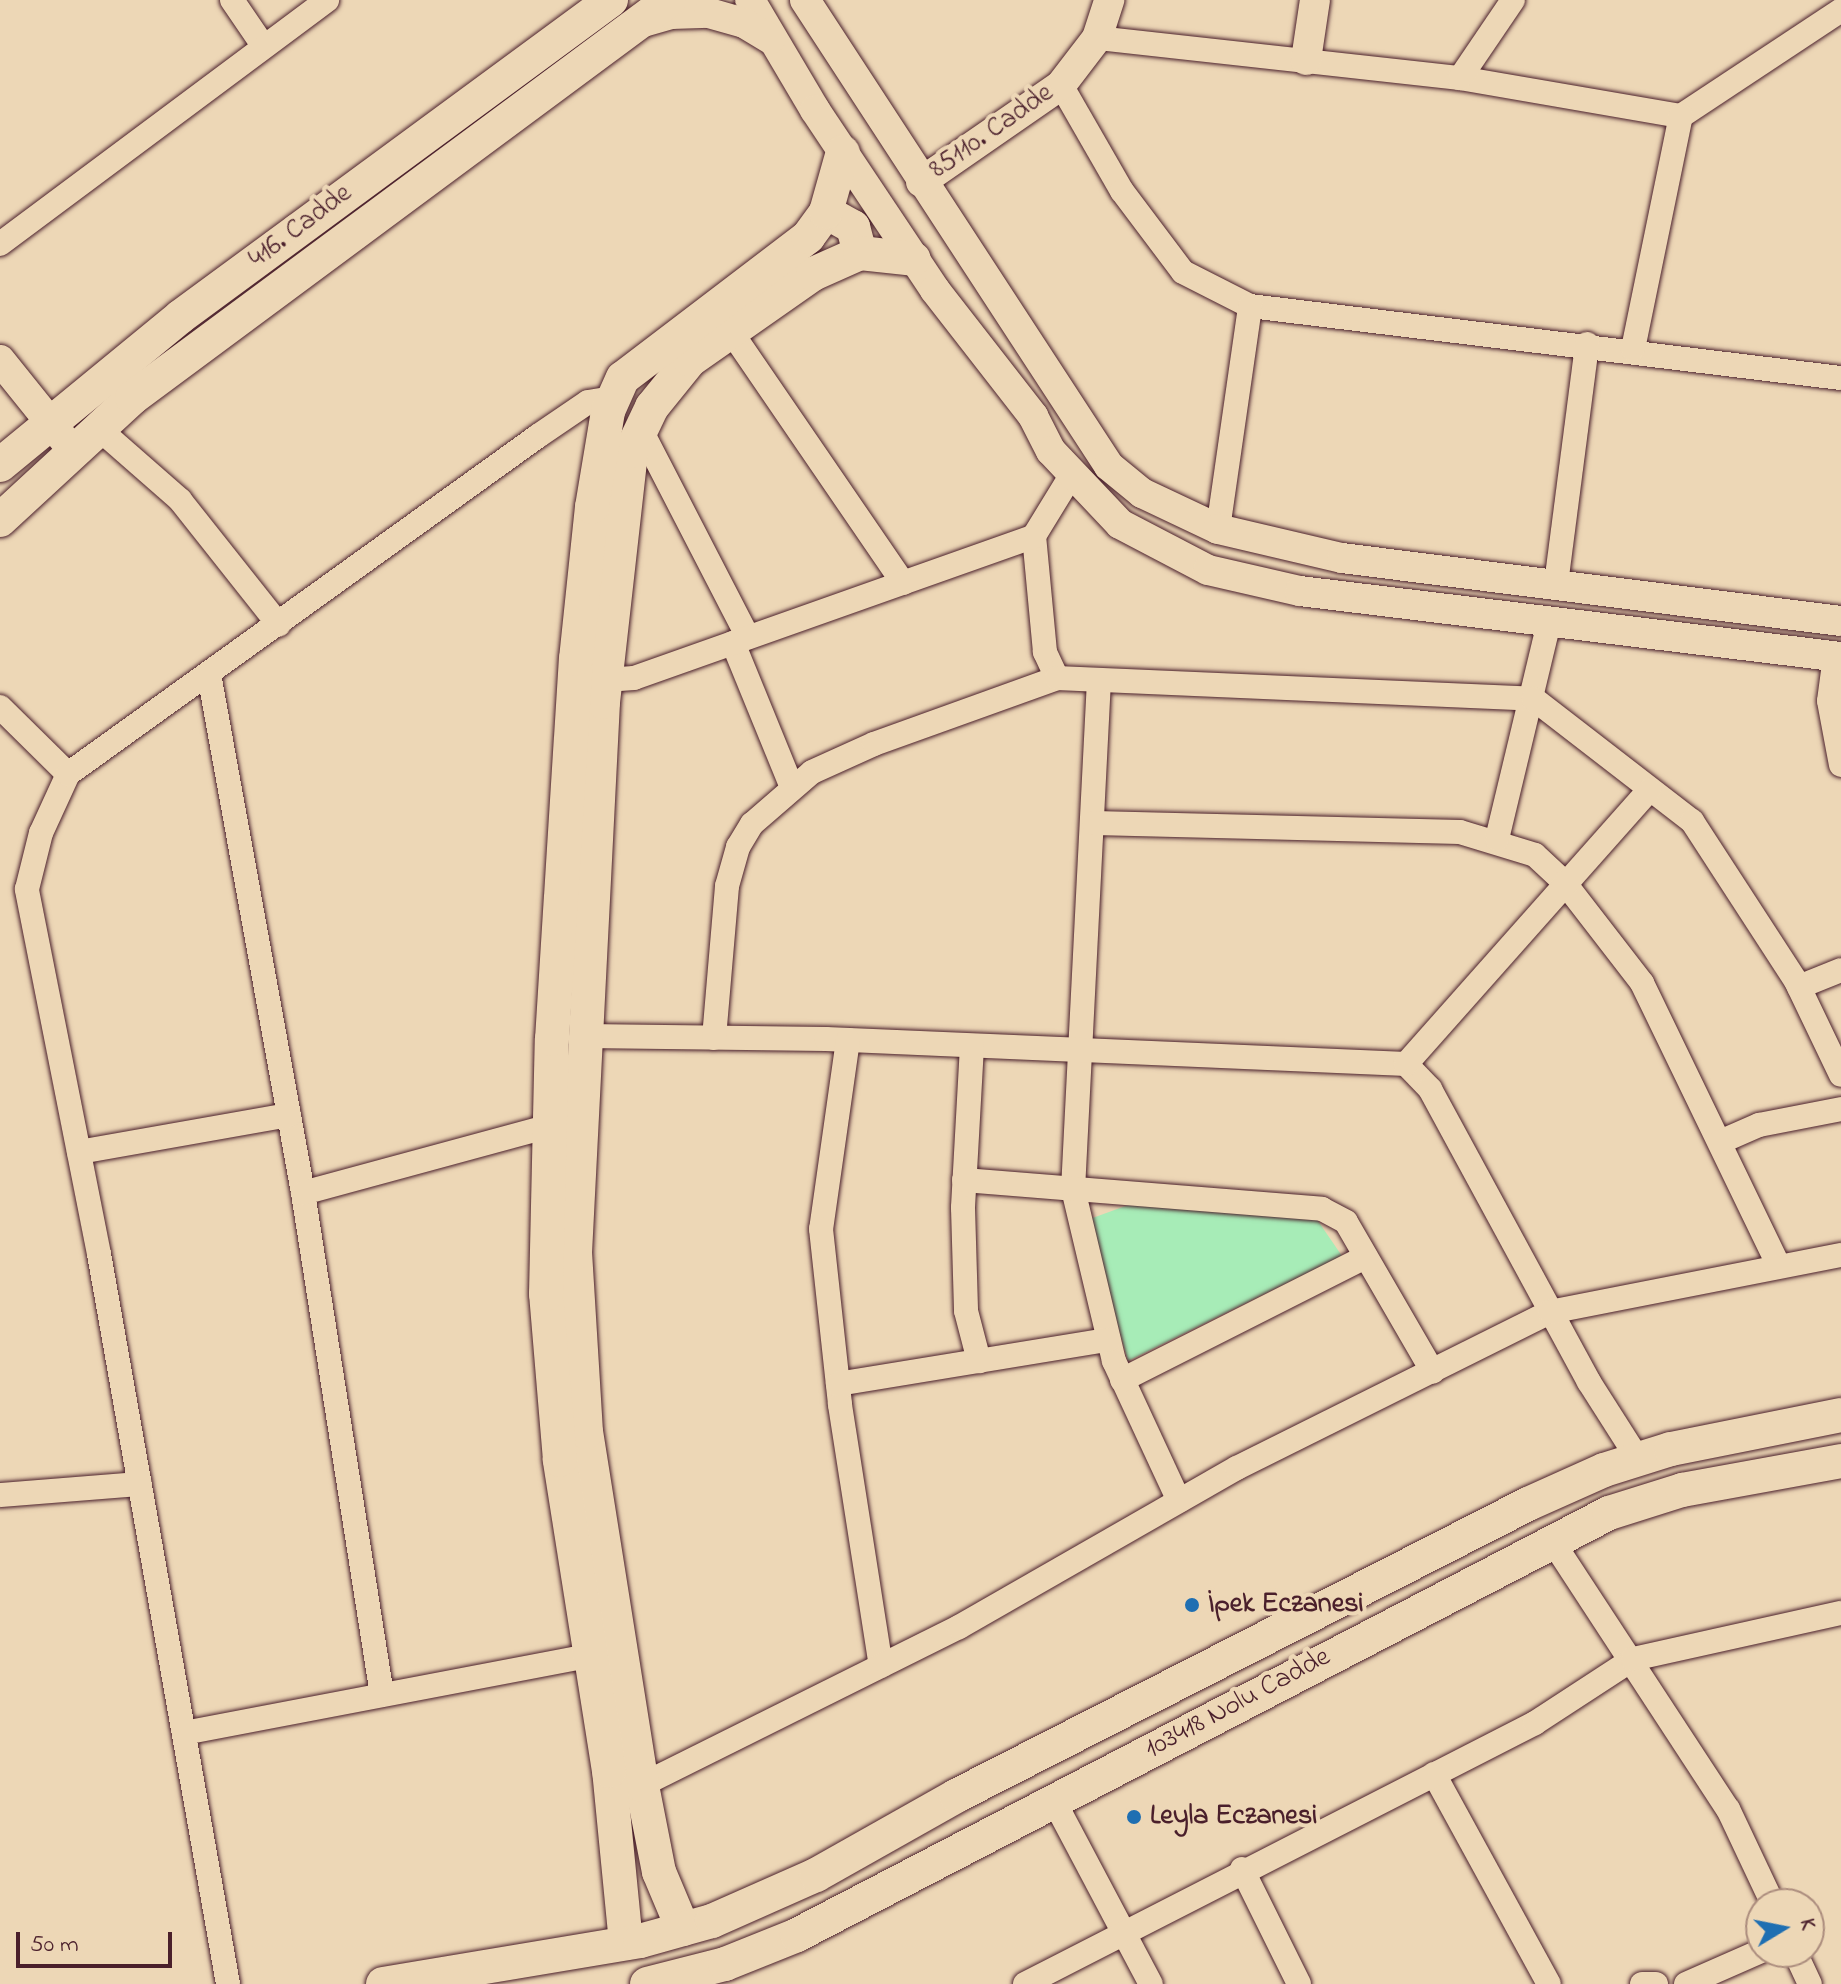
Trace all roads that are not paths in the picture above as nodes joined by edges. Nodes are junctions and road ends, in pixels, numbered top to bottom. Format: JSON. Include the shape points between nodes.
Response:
{"nodes":[{"id":1,"x":232,"y":0,"type":"edge"},
{"id":2,"x":327,"y":0,"type":"edge"},
{"id":3,"x":611,"y":0,"type":"edge"},
{"id":4,"x":669,"y":0,"type":"edge"},
{"id":5,"x":750,"y":0,"type":"edge"},
{"id":6,"x":1109,"y":0,"type":"edge"},
{"id":7,"x":1315,"y":0,"type":"edge"},
{"id":8,"x":1513,"y":0,"type":"edge"},
{"id":9,"x":813,"y":7,"type":"edge"},
{"id":10,"x":1841,"y":10,"type":"edge"},
{"id":11,"x":634,"y":26,"type":"junction"},
{"id":12,"x":1097,"y":38,"type":"junction"},
{"id":13,"x":775,"y":42,"type":"junction"},
{"id":14,"x":262,"y":44,"type":"junction"},
{"id":15,"x":1306,"y":60,"type":"junction"},
{"id":16,"x":1460,"y":78,"type":"junction"},
{"id":17,"x":1061,"y":85,"type":"junction"},
{"id":18,"x":1681,"y":116,"type":"junction"},
{"id":19,"x":843,"y":152,"type":"junction"},
{"id":20,"x":921,"y":182,"type":"junction"},
{"id":21,"x":826,"y":212,"type":"junction"},
{"id":22,"x":0,"y":244,"type":"edge"},
{"id":23,"x":860,"y":253,"type":"junction"},
{"id":24,"x":914,"y":259,"type":"junction"},
{"id":25,"x":1250,"y":306,"type":"junction"},
{"id":26,"x":732,"y":333,"type":"junction"},
{"id":27,"x":1587,"y":344,"type":"junction"},
{"id":28,"x":1633,"y":349,"type":"junction"},
{"id":29,"x":0,"y":360,"type":"edge"},
{"id":30,"x":1841,"y":378,"type":"edge"},
{"id":31,"x":614,"y":398,"type":"junction"},
{"id":32,"x":48,"y":421,"type":"junction"},
{"id":33,"x":99,"y":429,"type":"junction"},
{"id":34,"x":641,"y":430,"type":"junction"},
{"id":35,"x":74,"y":452,"type":"junction"},
{"id":36,"x":4,"y":453,"type":"edge"},
{"id":37,"x":1072,"y":474,"type":"junction"},
{"id":38,"x":39,"y":484,"type":"junction"},
{"id":39,"x":0,"y":520,"type":"edge"},
{"id":40,"x":1218,"y":529,"type":"junction"},
{"id":41,"x":1034,"y":536,"type":"junction"},
{"id":42,"x":903,"y":583,"type":"junction"},
{"id":43,"x":1556,"y":584,"type":"junction"},
{"id":44,"x":1841,"y":621,"type":"edge"},
{"id":45,"x":1549,"y":623,"type":"junction"},
{"id":46,"x":279,"y":625,"type":"junction"},
{"id":47,"x":740,"y":640,"type":"junction"},
{"id":48,"x":1838,"y":657,"type":"edge"},
{"id":49,"x":209,"y":674,"type":"junction"},
{"id":50,"x":1057,"y":678,"type":"junction"},
{"id":51,"x":605,"y":680,"type":"junction"},
{"id":52,"x":1099,"y":680,"type":"junction"},
{"id":53,"x":1534,"y":699,"type":"junction"},
{"id":54,"x":0,"y":707,"type":"edge"},
{"id":55,"x":1841,"y":765,"type":"edge"},
{"id":56,"x":68,"y":774,"type":"junction"},
{"id":57,"x":791,"y":785,"type":"junction"},
{"id":58,"x":1649,"y":790,"type":"junction"},
{"id":59,"x":1094,"y":823,"type":"junction"},
{"id":60,"x":1497,"y":839,"type":"junction"},
{"id":61,"x":1564,"y":882,"type":"junction"},
{"id":62,"x":1841,"y":970,"type":"edge"},
{"id":63,"x":1799,"y":987,"type":"junction"},
{"id":64,"x":585,"y":1036,"type":"junction"},
{"id":65,"x":714,"y":1038,"type":"junction"},
{"id":66,"x":848,"y":1040,"type":"junction"},
{"id":67,"x":972,"y":1046,"type":"junction"},
{"id":68,"x":1082,"y":1051,"type":"junction"},
{"id":69,"x":1406,"y":1064,"type":"junction"},
{"id":70,"x":1841,"y":1075,"type":"edge"},
{"id":71,"x":1841,"y":1109,"type":"edge"},
{"id":72,"x":289,"y":1115,"type":"junction"},
{"id":73,"x":550,"y":1126,"type":"junction"},
{"id":74,"x":1720,"y":1142,"type":"junction"},
{"id":75,"x":79,"y":1152,"type":"junction"},
{"id":76,"x":964,"y":1180,"type":"junction"},
{"id":77,"x":1073,"y":1189,"type":"junction"},
{"id":78,"x":303,"y":1193,"type":"junction"},
{"id":79,"x":1841,"y":1255,"type":"edge"},
{"id":80,"x":1366,"y":1257,"type":"junction"},
{"id":81,"x":1778,"y":1264,"type":"junction"},
{"id":82,"x":1550,"y":1312,"type":"junction"},
{"id":83,"x":1108,"y":1340,"type":"junction"},
{"id":84,"x":979,"y":1361,"type":"junction"},
{"id":85,"x":1433,"y":1372,"type":"junction"},
{"id":86,"x":1122,"y":1380,"type":"junction"},
{"id":87,"x":838,"y":1384,"type":"junction"},
{"id":88,"x":1841,"y":1415,"type":"edge"},
{"id":89,"x":1638,"y":1459,"type":"junction"},
{"id":90,"x":1841,"y":1461,"type":"edge"},
{"id":91,"x":140,"y":1484,"type":"junction"},
{"id":92,"x":0,"y":1495,"type":"edge"},
{"id":93,"x":1179,"y":1501,"type":"junction"},
{"id":94,"x":1551,"y":1539,"type":"junction"},
{"id":95,"x":1841,"y":1613,"type":"edge"},
{"id":96,"x":591,"y":1655,"type":"junction"},
{"id":97,"x":1633,"y":1659,"type":"junction"},
{"id":98,"x":881,"y":1666,"type":"junction"},
{"id":99,"x":382,"y":1695,"type":"junction"},
{"id":100,"x":184,"y":1733,"type":"junction"},
{"id":101,"x":1434,"y":1774,"type":"junction"},
{"id":102,"x":642,"y":1785,"type":"junction"},
{"id":103,"x":1054,"y":1801,"type":"junction"},
{"id":104,"x":1242,"y":1869,"type":"junction"},
{"id":105,"x":1765,"y":1888,"type":"edge"},
{"id":106,"x":683,"y":1929,"type":"junction"},
{"id":107,"x":1123,"y":1934,"type":"junction"},
{"id":108,"x":626,"y":1943,"type":"junction"},
{"id":109,"x":1745,"y":1958,"type":"edge"},
{"id":110,"x":228,"y":1984,"type":"edge"},
{"id":111,"x":383,"y":1984,"type":"edge"},
{"id":112,"x":651,"y":1984,"type":"edge"},
{"id":113,"x":1025,"y":1984,"type":"edge"},
{"id":114,"x":1151,"y":1984,"type":"edge"},
{"id":115,"x":1299,"y":1984,"type":"edge"},
{"id":116,"x":1549,"y":1984,"type":"edge"},
{"id":117,"x":1642,"y":1984,"type":"edge"},
{"id":118,"x":1656,"y":1984,"type":"edge"},
{"id":119,"x":1686,"y":1984,"type":"edge"}],
"edges":[{"from":1,"to":14,"type":"street"},
{"from":2,"to":14,"type":"street"},
{"from":3,"to":32,"type":"main road","name":"416. Cadde","via":[[400,152]]},
{"from":4,"to":11,"type":"main road"},
{"from":5,"to":13,"type":"street"},
{"from":6,"to":12,"type":"street","name":"85110. Cadde"},
{"from":7,"to":15,"type":"street"},
{"from":8,"to":16,"type":"street"},
{"from":9,"to":20,"type":"street"},
{"from":10,"to":18,"type":"street"},
{"from":11,"to":13,"type":"street","via":[[671,14],[709,13],[744,23]]},
{"from":11,"to":33,"type":"main road","via":[[132,398]]},
{"from":12,"to":15,"type":"street","via":[[1181,51]]},
{"from":12,"to":17,"type":"street","name":"85110. Cadde"},
{"from":13,"to":19,"type":"street"},
{"from":14,"to":22,"type":"street"},
{"from":15,"to":16,"type":"street"},
{"from":16,"to":18,"type":"street"},
{"from":17,"to":20,"type":"street","name":"85110. Cadde"},
{"from":17,"to":25,"type":"street","via":[[1122,191],[1183,272]]},
{"from":18,"to":28,"type":"street"},
{"from":19,"to":21,"type":"main road"},
{"from":19,"to":24,"type":"street"},
{"from":20,"to":40,"type":"street","via":[[1109,466],[1142,493]]},
{"from":21,"to":23,"type":"main road","via":[[853,227]]},
{"from":21,"to":31,"type":"main road","via":[[790,253],[623,378]]},
{"from":23,"to":24,"type":"main road"},
{"from":23,"to":26,"type":"main road","via":[[813,274]]},
{"from":24,"to":37,"type":"street"},
{"from":25,"to":27,"type":"street"},
{"from":25,"to":40,"type":"street"},
{"from":26,"to":34,"type":"main road","via":[[690,360],[652,407]]},
{"from":26,"to":42,"type":"street"},
{"from":27,"to":28,"type":"street"},
{"from":27,"to":43,"type":"street"},
{"from":28,"to":30,"type":"street"},
{"from":29,"to":32,"type":"street"},
{"from":31,"to":46,"type":"street","via":[[588,402]]},
{"from":31,"to":73,"type":"main road","via":[[594,495],[576,659]]},
{"from":32,"to":35,"type":"street"},
{"from":32,"to":36,"type":"main road","name":"416. Cadde"},
{"from":33,"to":35,"type":"main road"},
{"from":33,"to":46,"type":"street","via":[[180,500]]},
{"from":34,"to":47,"type":"street"},
{"from":34,"to":51,"type":"main road","via":[[631,451]]},
{"from":35,"to":38,"type":"main road"},
{"from":36,"to":38,"type":"street"},
{"from":37,"to":41,"type":"street"},
{"from":37,"to":45,"type":"street","via":[[1120,524],[1208,570],[1358,601]]},
{"from":38,"to":39,"type":"main road"},
{"from":40,"to":43,"type":"street","via":[[1342,558]]},
{"from":41,"to":42,"type":"street"},
{"from":41,"to":50,"type":"street","via":[[1045,652]]},
{"from":42,"to":47,"type":"street"},
{"from":43,"to":44,"type":"street"},
{"from":45,"to":48,"type":"street"},
{"from":45,"to":53,"type":"street"},
{"from":46,"to":49,"type":"street"},
{"from":47,"to":51,"type":"street","via":[[634,678]]},
{"from":47,"to":57,"type":"street"},
{"from":48,"to":55,"type":"street","via":[[1829,701]]},
{"from":49,"to":56,"type":"street"},
{"from":49,"to":72,"type":"street"},
{"from":50,"to":52,"type":"street"},
{"from":50,"to":57,"type":"street","via":[[874,744]]},
{"from":51,"to":64,"type":"main road"},
{"from":52,"to":53,"type":"street"},
{"from":52,"to":59,"type":"street"},
{"from":53,"to":58,"type":"street"},
{"from":53,"to":60,"type":"street"},
{"from":54,"to":56,"type":"street"},
{"from":56,"to":75,"type":"street","via":[[41,833],[27,889]]},
{"from":57,"to":65,"type":"street","via":[[752,824],[738,847],[727,886]]},
{"from":58,"to":61,"type":"street"},
{"from":58,"to":63,"type":"street","via":[[1692,821]]},
{"from":59,"to":60,"type":"street","via":[[1460,832]]},
{"from":59,"to":68,"type":"street"},
{"from":60,"to":61,"type":"street","via":[[1535,855]]},
{"from":61,"to":69,"type":"street"},
{"from":61,"to":74,"type":"street","via":[[1642,983]]},
{"from":62,"to":63,"type":"street"},
{"from":63,"to":70,"type":"street"},
{"from":64,"to":65,"type":"street"},
{"from":64,"to":102,"type":"main road","via":[[575,1253],[586,1432]]},
{"from":65,"to":66,"type":"street"},
{"from":66,"to":67,"type":"street"},
{"from":66,"to":87,"type":"street","via":[[821,1229]]},
{"from":67,"to":68,"type":"street"},
{"from":67,"to":76,"type":"street"},
{"from":68,"to":69,"type":"street"},
{"from":68,"to":77,"type":"street"},
{"from":69,"to":82,"type":"street","via":[[1430,1089]]},
{"from":71,"to":74,"type":"street","via":[[1759,1125]]},
{"from":72,"to":75,"type":"street"},
{"from":72,"to":78,"type":"street"},
{"from":73,"to":78,"type":"street"},
{"from":73,"to":96,"type":"main road","via":[[546,1294],[552,1375]]},
{"from":74,"to":81,"type":"street"},
{"from":75,"to":91,"type":"street"},
{"from":76,"to":77,"type":"street"},
{"from":76,"to":84,"type":"street","via":[[966,1311]]},
{"from":77,"to":80,"type":"street","via":[[1322,1209],[1346,1222]]},
{"from":77,"to":83,"type":"street"},
{"from":78,"to":99,"type":"street"},
{"from":79,"to":81,"type":"street"},
{"from":80,"to":85,"type":"street"},
{"from":80,"to":86,"type":"street"},
{"from":81,"to":82,"type":"street"},
{"from":82,"to":85,"type":"street"},
{"from":82,"to":89,"type":"street"},
{"from":83,"to":84,"type":"street"},
{"from":83,"to":86,"type":"street"},
{"from":84,"to":87,"type":"street"},
{"from":85,"to":93,"type":"street"},
{"from":86,"to":93,"type":"street"},
{"from":87,"to":98,"type":"street"},
{"from":88,"to":89,"type":"main road"},
{"from":89,"to":106,"type":"main road","via":[[1473,1531],[956,1796],[816,1875]]},
{"from":90,"to":94,"type":"main road","name":"103418 Nolu Cadde","via":[[1682,1490]]},
{"from":91,"to":92,"type":"street"},
{"from":91,"to":100,"type":"street"},
{"from":93,"to":98,"type":"street"},
{"from":94,"to":97,"type":"street"},
{"from":94,"to":103,"type":"main road","name":"103418 Nolu Cadde"},
{"from":95,"to":97,"type":"street"},
{"from":96,"to":99,"type":"street"},
{"from":96,"to":108,"type":"main road"},
{"from":97,"to":101,"type":"street","via":[[1535,1723]]},
{"from":97,"to":105,"type":"street","via":[[1728,1809]]},
{"from":98,"to":102,"type":"street"},
{"from":99,"to":100,"type":"street"},
{"from":100,"to":110,"type":"street"},
{"from":101,"to":104,"type":"street"},
{"from":101,"to":116,"type":"street"},
{"from":102,"to":106,"type":"main road","via":[[659,1872]]},
{"from":103,"to":107,"type":"street"},
{"from":103,"to":112,"type":"main road","name":"103418 Nolu Cadde","via":[[797,1935],[725,1964]]},
{"from":104,"to":107,"type":"street"},
{"from":104,"to":115,"type":"street"},
{"from":106,"to":108,"type":"main road"},
{"from":107,"to":113,"type":"street"},
{"from":107,"to":114,"type":"street"},
{"from":108,"to":111,"type":"main road"},
{"from":109,"to":119,"type":"street"},
{"from":117,"to":118,"type":"street"}]}
